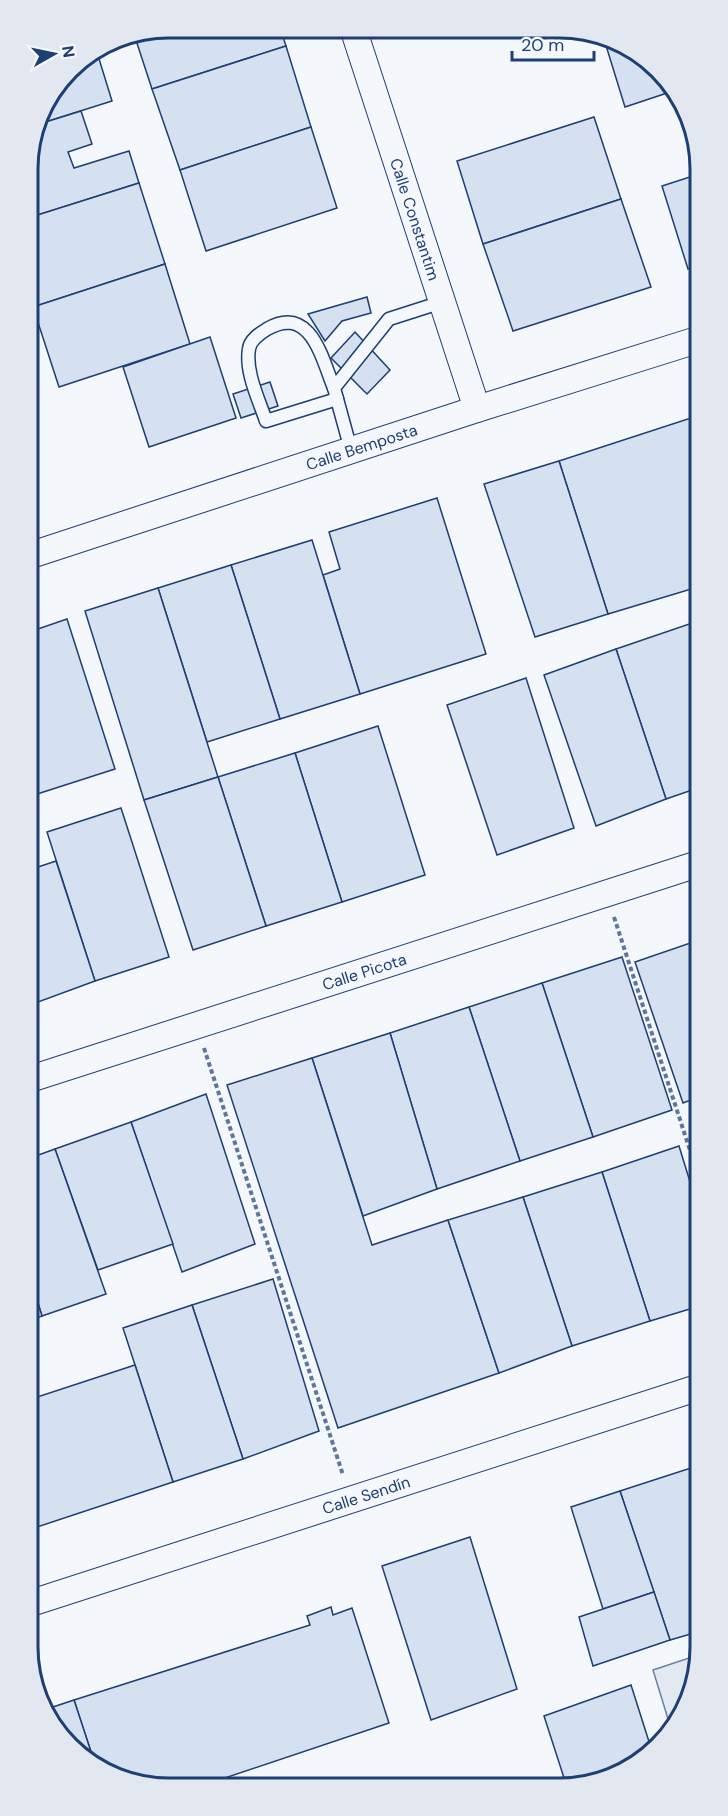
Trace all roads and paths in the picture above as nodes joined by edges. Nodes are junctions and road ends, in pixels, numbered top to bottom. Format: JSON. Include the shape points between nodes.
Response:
{"nodes":[{"id":1,"x":356,"y":38,"type":"edge"},
{"id":2,"x":442,"y":302,"type":"junction"},
{"id":3,"x":690,"y":342,"type":"edge"},
{"id":4,"x":335,"y":394,"type":"junction"},
{"id":5,"x":477,"y":409,"type":"junction"},
{"id":6,"x":351,"y":450,"type":"junction"},
{"id":7,"x":38,"y":546,"type":"edge"},
{"id":8,"x":690,"y":867,"type":"edge"},
{"id":9,"x":606,"y":893,"type":"junction"},
{"id":10,"x":197,"y":1025,"type":"junction"},
{"id":11,"x":38,"y":1075,"type":"edge"},
{"id":12,"x":690,"y":1151,"type":"edge"},
{"id":13,"x":690,"y":1389,"type":"edge"},
{"id":14,"x":351,"y":1499,"type":"junction"},
{"id":15,"x":38,"y":1601,"type":"edge"}],
"edges":[{"from":1,"to":2,"type":"street","name":"Calle Constantim"},
{"from":2,"to":4,"type":"lane","via":[[389,319]]},
{"from":2,"to":5,"type":"street","name":"Calle Constantim"},
{"from":3,"to":5,"type":"street","name":"Calle Bemposta"},
{"from":4,"to":4,"type":"lane","via":[[312,335],[300,325],[272,326],[257,335],[249,346],[250,369],[266,421]]},
{"from":4,"to":6,"type":"lane"},
{"from":5,"to":6,"type":"street","name":"Calle Bemposta"},
{"from":6,"to":7,"type":"street","name":"Calle Bemposta"},
{"from":8,"to":9,"type":"street","name":"Calle Picota"},
{"from":9,"to":10,"type":"street","name":"Calle Picota"},
{"from":9,"to":12,"type":"path"},
{"from":10,"to":11,"type":"street","name":"Calle Picota"},
{"from":10,"to":14,"type":"path"},
{"from":13,"to":14,"type":"street","name":"Calle Sendín"},
{"from":14,"to":15,"type":"street","name":"Calle Sendín"}]}
